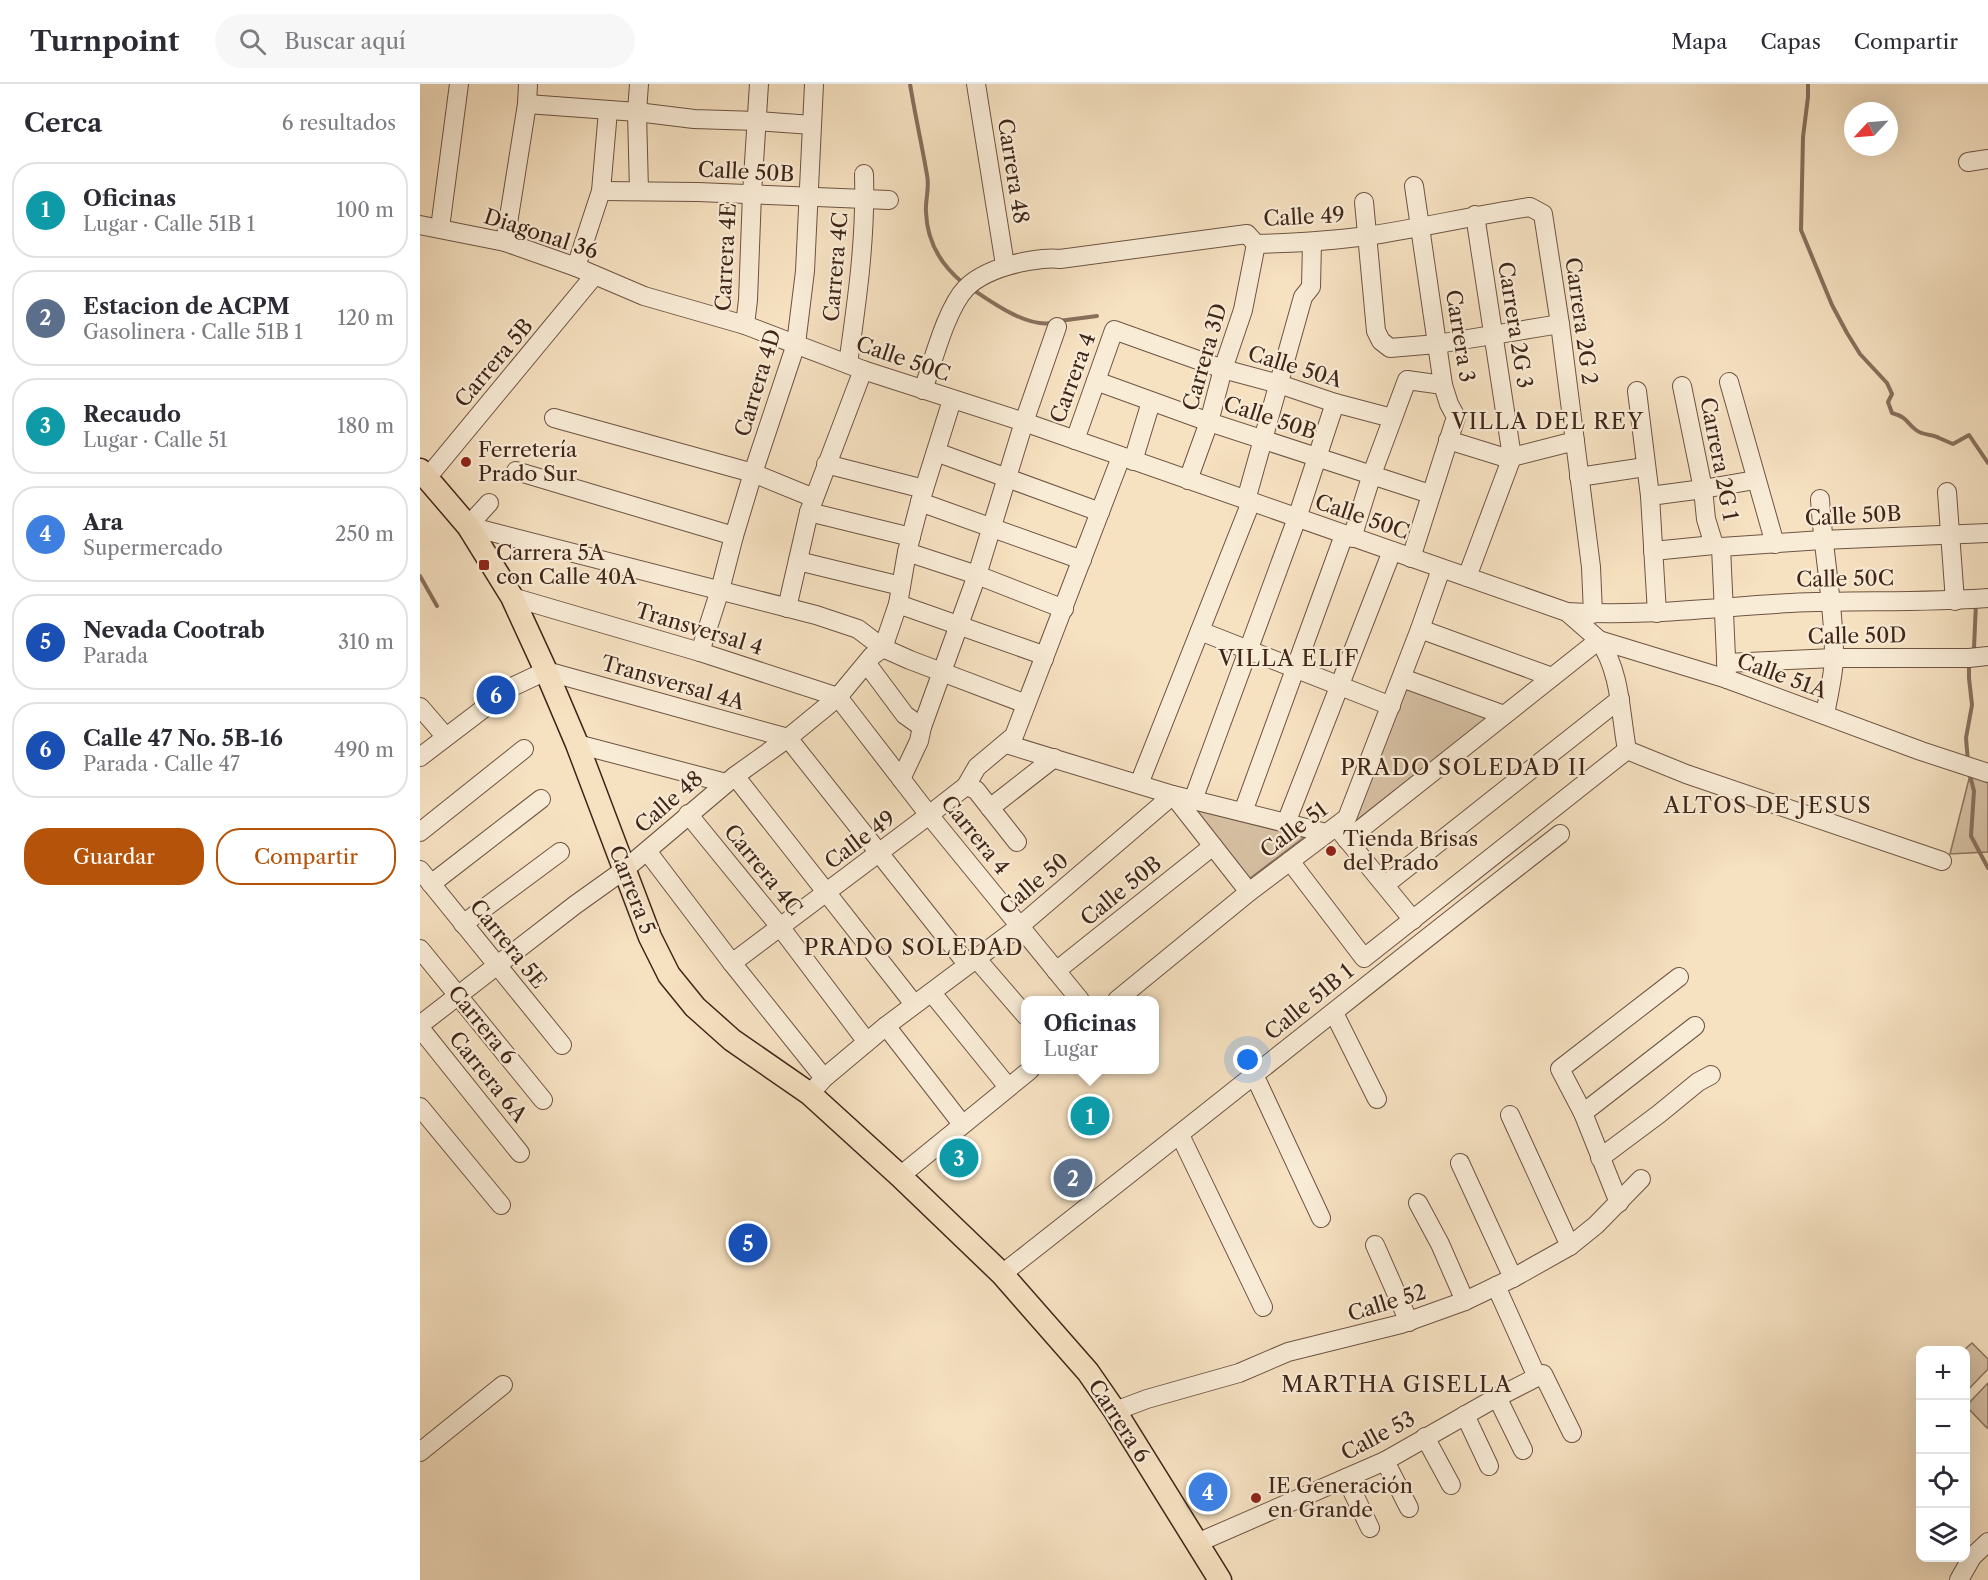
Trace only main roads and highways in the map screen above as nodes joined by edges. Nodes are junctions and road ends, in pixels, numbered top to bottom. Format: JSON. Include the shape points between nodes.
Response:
{"nodes":[{"id":1,"x":423,"y":474,"type":"edge"},
{"id":2,"x":900,"y":1176,"type":"joint"},
{"id":3,"x":1220,"y":1580,"type":"edge"}],
"edges":[{"from":1,"to":2,"type":"main road","name":"Carrera 5","via":[[468,526],[512,597],[577,744],[650,937],[669,975],[695,1007],[732,1040],[817,1086]]},
{"from":2,"to":3,"type":"main road","name":"Carrera 6","via":[[1002,1274],[1088,1372]]}]}
